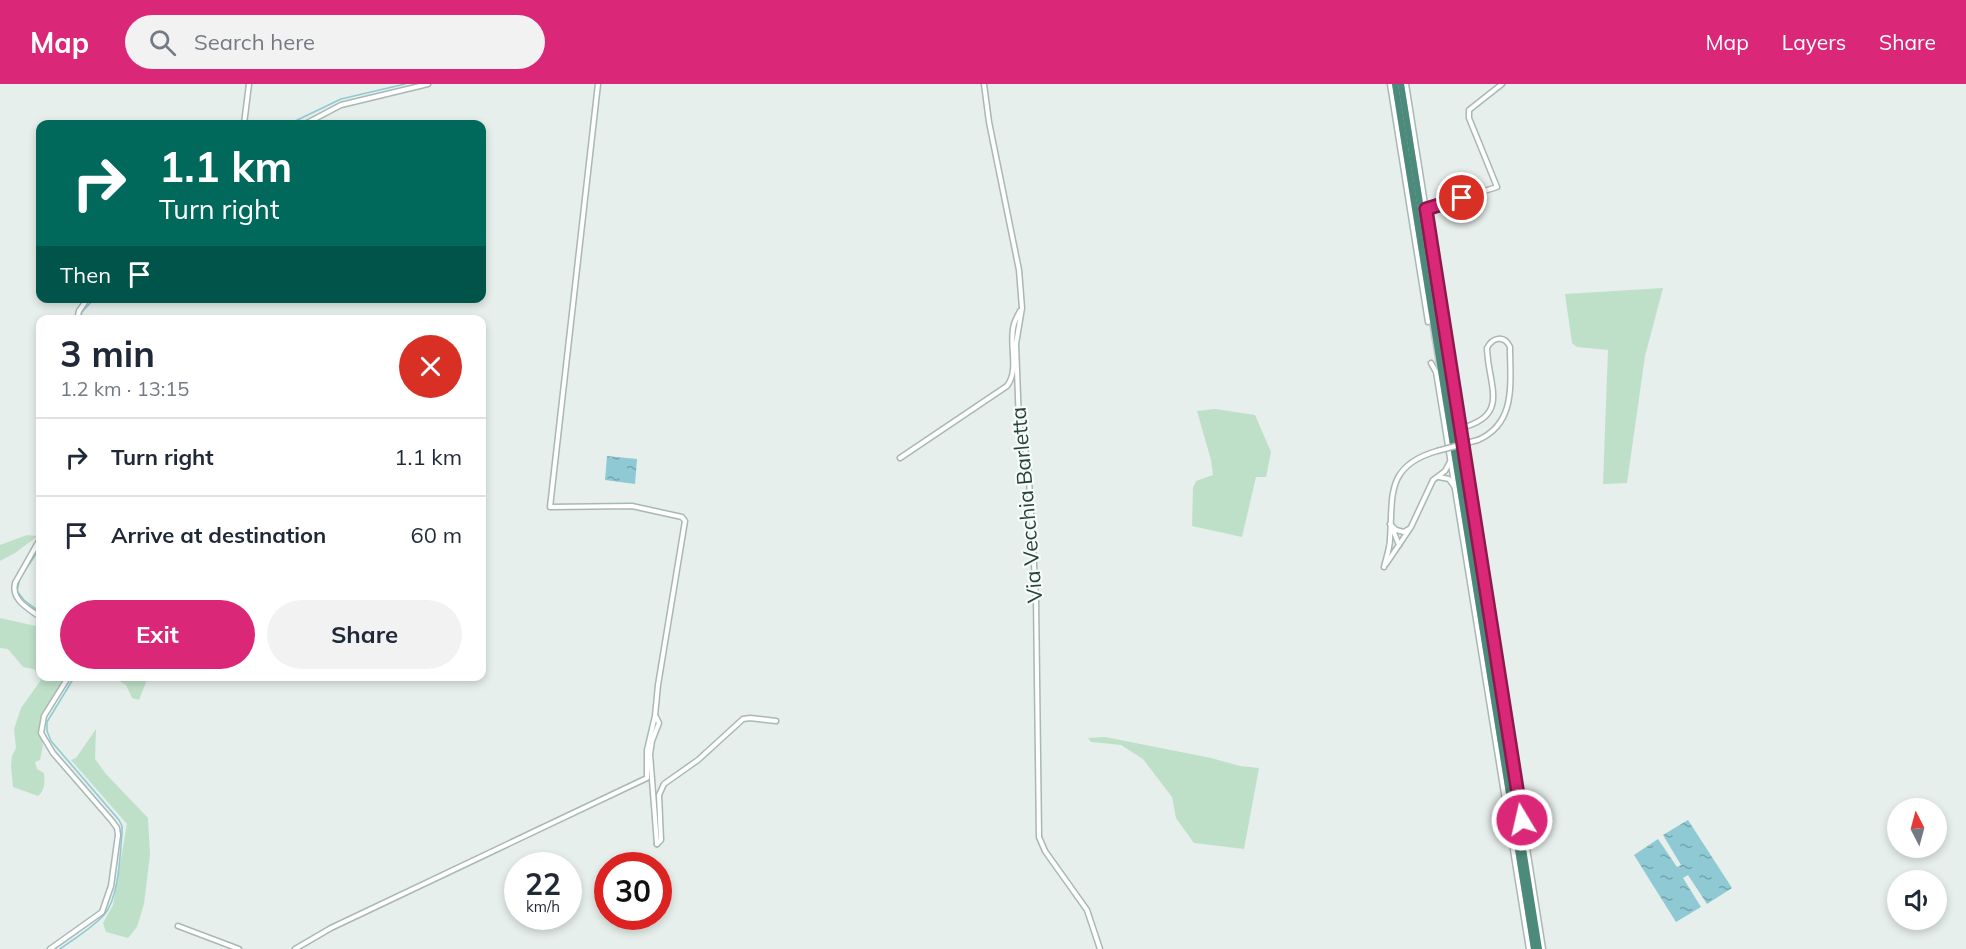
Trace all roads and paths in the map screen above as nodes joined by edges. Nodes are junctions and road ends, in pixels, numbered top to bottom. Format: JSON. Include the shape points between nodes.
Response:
{"nodes":[{"id":1,"x":249,"y":84,"type":"edge"},
{"id":2,"x":428,"y":84,"type":"edge"},
{"id":3,"x":598,"y":84,"type":"edge"},
{"id":4,"x":984,"y":84,"type":"edge"},
{"id":5,"x":1390,"y":84,"type":"edge"},
{"id":6,"x":1395,"y":84,"type":"edge"},
{"id":7,"x":1403,"y":84,"type":"edge"},
{"id":8,"x":1502,"y":84,"type":"edge"},
{"id":9,"x":244,"y":120,"type":"edge"},
{"id":10,"x":313,"y":120,"type":"edge"},
{"id":11,"x":1426,"y":209,"type":"junction"},
{"id":12,"x":87,"y":303,"type":"edge"},
{"id":13,"x":1022,"y":308,"type":"junction"},
{"id":14,"x":78,"y":315,"type":"edge"},
{"id":15,"x":1428,"y":322,"type":"dead end"},
{"id":16,"x":1431,"y":363,"type":"dead end"},
{"id":17,"x":1461,"y":428,"type":"junction"},
{"id":18,"x":1450,"y":456,"type":"junction"},
{"id":19,"x":900,"y":458,"type":"dead end"},
{"id":20,"x":1453,"y":472,"type":"junction"},
{"id":21,"x":1438,"y":477,"type":"junction"},
{"id":22,"x":1455,"y":487,"type":"junction"},
{"id":23,"x":1389,"y":524,"type":"junction"},
{"id":24,"x":1412,"y":527,"type":"junction"},
{"id":25,"x":1390,"y":540,"type":"junction"},
{"id":26,"x":1399,"y":545,"type":"junction"},
{"id":27,"x":36,"y":546,"type":"edge"},
{"id":28,"x":36,"y":614,"type":"edge"},
{"id":29,"x":66,"y":681,"type":"edge"},
{"id":30,"x":655,"y":716,"type":"junction"},
{"id":31,"x":776,"y":721,"type":"dead end"},
{"id":32,"x":178,"y":926,"type":"dead end"},
{"id":33,"x":50,"y":949,"type":"edge"},
{"id":34,"x":238,"y":949,"type":"edge"},
{"id":35,"x":295,"y":949,"type":"edge"},
{"id":36,"x":1100,"y":949,"type":"edge"},
{"id":37,"x":1529,"y":949,"type":"edge"},
{"id":38,"x":1534,"y":949,"type":"edge"},
{"id":39,"x":1541,"y":949,"type":"edge"}],
"edges":[{"from":1,"to":9,"type":"street"},
{"from":2,"to":10,"type":"street","via":[[341,105]]},
{"from":3,"to":30,"type":"street","via":[[550,507],[632,506],[684,518]]},
{"from":4,"to":13,"type":"street","name":"Via Vecchia Barletta","via":[[1019,270]]},
{"from":5,"to":15,"type":"street"},
{"from":6,"to":38,"type":"highway"},
{"from":7,"to":11,"type":"street"},
{"from":7,"to":39,"type":"highway"},
{"from":8,"to":11,"type":"street","via":[[1469,110],[1497,187]]},
{"from":11,"to":17,"type":"street"},
{"from":12,"to":14,"type":"street"},
{"from":13,"to":19,"type":"street","via":[[1013,325],[1013,368],[1006,386]]},
{"from":13,"to":36,"type":"street","name":"Via Vecchia Barletta","via":[[1016,344],[1019,423],[1025,446],[1036,598],[1038,837],[1087,910]]},
{"from":16,"to":18,"type":"street","via":[[1436,372]]},
{"from":17,"to":23,"type":"street","bridge":true,"via":[[1488,417],[1492,409],[1487,348],[1496,338],[1503,339],[1510,347],[1509,396],[1503,420],[1478,440],[1416,459],[1399,475],[1393,489]]},
{"from":17,"to":39,"type":"street"},
{"from":18,"to":20,"type":"street"},
{"from":18,"to":21,"type":"street","via":[[1448,467]]},
{"from":20,"to":21,"type":"street"},
{"from":20,"to":22,"type":"street"},
{"from":21,"to":22,"type":"street","via":[[1449,479]]},
{"from":21,"to":24,"type":"street"},
{"from":22,"to":37,"type":"street"},
{"from":23,"to":24,"type":"street","via":[[1404,532]]},
{"from":23,"to":25,"type":"street"},
{"from":23,"to":26,"type":"street"},
{"from":24,"to":26,"type":"street"},
{"from":25,"to":26,"type":"street"},
{"from":25,"to":26,"type":"street","via":[[1384,567]]},
{"from":27,"to":28,"type":"street","via":[[13,589],[18,600]]},
{"from":29,"to":33,"type":"street","via":[[44,716],[41,733],[52,753],[112,821],[118,835],[111,886],[102,912]]},
{"from":30,"to":31,"type":"street","via":[[659,723],[651,748],[659,844],[659,795],[664,784],[698,760],[743,719]]},
{"from":30,"to":35,"type":"street","via":[[647,750],[646,779],[330,928]]},
{"from":32,"to":34,"type":"street"}]}
